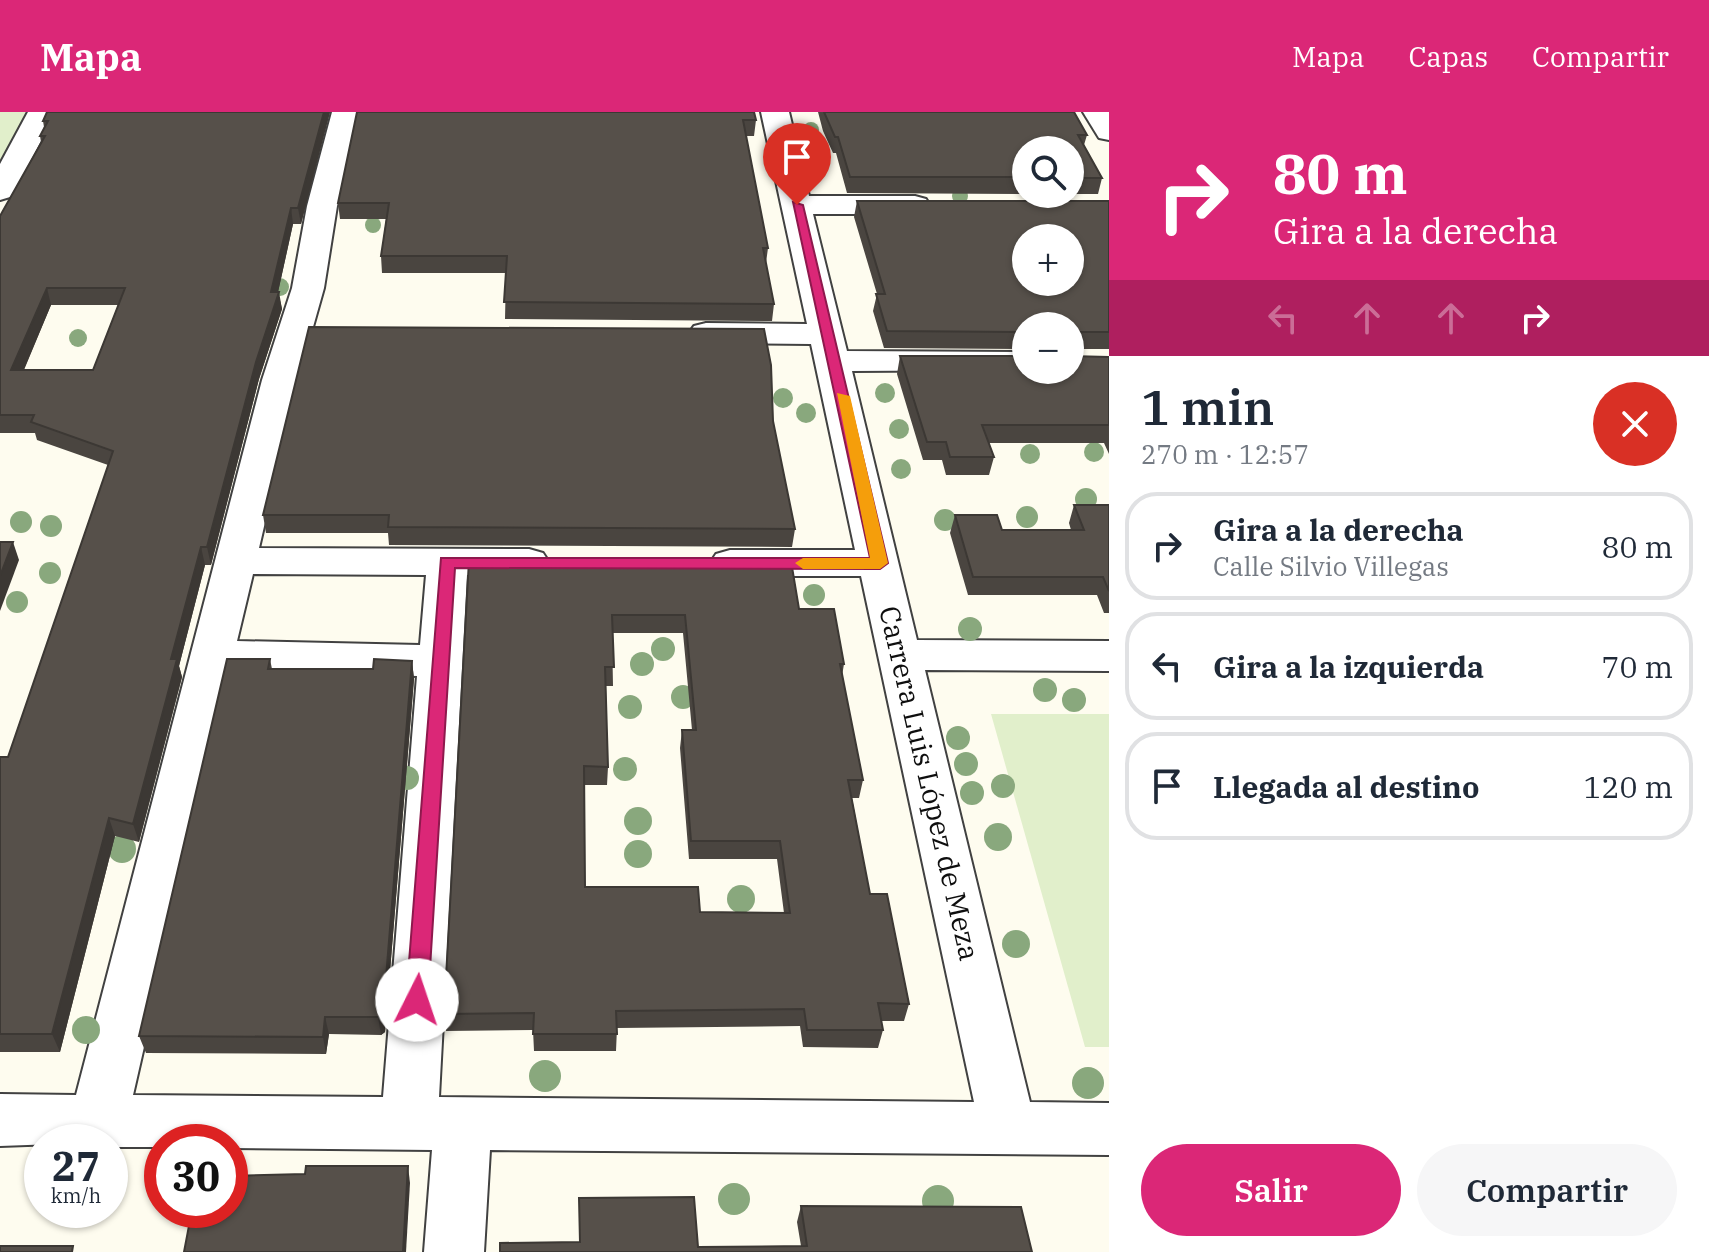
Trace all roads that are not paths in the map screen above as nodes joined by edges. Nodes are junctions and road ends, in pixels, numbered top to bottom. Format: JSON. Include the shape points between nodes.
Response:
{"nodes":[{"id":1,"x":42,"y":112,"type":"edge"},
{"id":2,"x":346,"y":112,"type":"edge"},
{"id":3,"x":775,"y":112,"type":"edge"},
{"id":4,"x":1097,"y":112,"type":"edge"},
{"id":5,"x":1109,"y":132,"type":"edge"},
{"id":6,"x":0,"y":191,"type":"edge"},
{"id":7,"x":797,"y":205,"type":"junction"},
{"id":8,"x":937,"y":205,"type":"edge"},
{"id":9,"x":673,"y":333,"type":"edge"},
{"id":10,"x":831,"y":348,"type":"junction"},
{"id":11,"x":1012,"y":361,"type":"edge"},
{"id":12,"x":237,"y":561,"type":"junction"},
{"id":13,"x":447,"y":562,"type":"junction"},
{"id":14,"x":571,"y":563,"type":"edge"},
{"id":15,"x":694,"y":563,"type":"edge"},
{"id":16,"x":880,"y":563,"type":"junction"},
{"id":17,"x":214,"y":655,"type":"junction"},
{"id":18,"x":901,"y":655,"type":"junction"},
{"id":19,"x":1109,"y":656,"type":"edge"},
{"id":20,"x":440,"y":661,"type":"junction"},
{"id":21,"x":0,"y":1120,"type":"edge"},
{"id":22,"x":98,"y":1121,"type":"junction"},
{"id":23,"x":436,"y":1124,"type":"junction"},
{"id":24,"x":1008,"y":1128,"type":"junction"},
{"id":25,"x":1109,"y":1129,"type":"edge"},
{"id":26,"x":454,"y":1252,"type":"edge"}],
"edges":[{"from":1,"to":6,"type":"street"},
{"from":2,"to":12,"type":"street","via":[[308,288],[310,331]]},
{"from":3,"to":7,"type":"street","name":"Carrera Luis López de Meza"},
{"from":4,"to":5,"type":"street"},
{"from":7,"to":8,"type":"street"},
{"from":7,"to":10,"type":"street","name":"Carrera Luis López de Meza"},
{"from":9,"to":10,"type":"street"},
{"from":10,"to":11,"type":"street"},
{"from":10,"to":16,"type":"street","name":"Carrera Luis López de Meza"},
{"from":12,"to":13,"type":"street"},
{"from":12,"to":17,"type":"street"},
{"from":13,"to":14,"type":"street"},
{"from":13,"to":20,"type":"street"},
{"from":15,"to":16,"type":"street"},
{"from":16,"to":18,"type":"street","name":"Carrera Luis López de Meza"},
{"from":17,"to":20,"type":"street"},
{"from":17,"to":22,"type":"street"},
{"from":18,"to":19,"type":"street"},
{"from":18,"to":24,"type":"street","name":"Carrera Luis López de Meza"},
{"from":20,"to":23,"type":"street"},
{"from":21,"to":22,"type":"street"},
{"from":22,"to":23,"type":"street"},
{"from":23,"to":24,"type":"street"},
{"from":23,"to":26,"type":"street"},
{"from":24,"to":25,"type":"street"}]}
